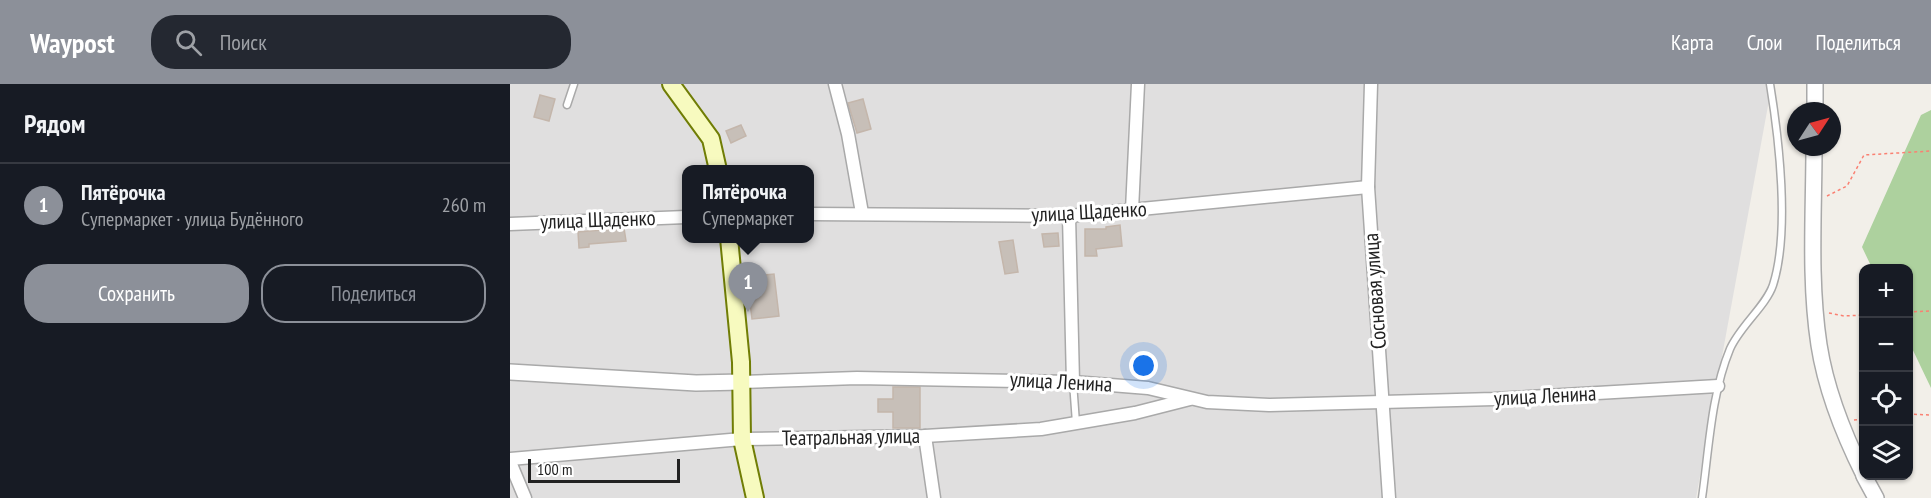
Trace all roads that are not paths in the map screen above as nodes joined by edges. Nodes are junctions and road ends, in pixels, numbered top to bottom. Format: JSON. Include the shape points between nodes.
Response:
{"nodes":[{"id":1,"x":574,"y":84,"type":"edge"},
{"id":2,"x":671,"y":84,"type":"edge"},
{"id":3,"x":835,"y":84,"type":"edge"},
{"id":4,"x":1138,"y":84,"type":"edge"},
{"id":5,"x":1371,"y":84,"type":"edge"},
{"id":6,"x":1770,"y":84,"type":"edge"},
{"id":7,"x":1815,"y":84,"type":"edge"},
{"id":8,"x":1815,"y":102,"type":"edge"},
{"id":9,"x":567,"y":105,"type":"dead end"},
{"id":10,"x":1814,"y":156,"type":"edge"},
{"id":11,"x":717,"y":165,"type":"edge"},
{"id":12,"x":1368,"y":187,"type":"junction"},
{"id":13,"x":1132,"y":210,"type":"junction"},
{"id":14,"x":862,"y":213,"type":"junction"},
{"id":15,"x":814,"y":214,"type":"edge"},
{"id":16,"x":1069,"y":216,"type":"junction"},
{"id":17,"x":682,"y":217,"type":"edge"},
{"id":18,"x":510,"y":224,"type":"edge"},
{"id":19,"x":729,"y":243,"type":"edge"},
{"id":20,"x":510,"y":372,"type":"edge"},
{"id":21,"x":742,"y":382,"type":"junction"},
{"id":22,"x":1073,"y":382,"type":"junction"},
{"id":23,"x":1718,"y":386,"type":"junction"},
{"id":24,"x":1190,"y":399,"type":"junction"},
{"id":25,"x":1382,"y":402,"type":"junction"},
{"id":26,"x":1076,"y":423,"type":"junction"},
{"id":27,"x":925,"y":436,"type":"junction"},
{"id":28,"x":742,"y":439,"type":"junction"},
{"id":29,"x":510,"y":461,"type":"edge"},
{"id":30,"x":1859,"y":465,"type":"edge"},
{"id":31,"x":1867,"y":480,"type":"edge"},
{"id":32,"x":525,"y":498,"type":"edge"},
{"id":33,"x":755,"y":498,"type":"edge"},
{"id":34,"x":934,"y":498,"type":"edge"},
{"id":35,"x":1389,"y":498,"type":"edge"},
{"id":36,"x":1702,"y":498,"type":"edge"},
{"id":37,"x":1876,"y":498,"type":"edge"}],
"edges":[{"from":1,"to":9,"type":"lane"},
{"from":2,"to":11,"type":"main road","via":[[711,139]]},
{"from":3,"to":14,"type":"street"},
{"from":4,"to":13,"type":"street"},
{"from":5,"to":12,"type":"street","name":"Сосновая улица"},
{"from":6,"to":23,"type":"lane","via":[[1777,122],[1783,222],[1773,286],[1731,349]]},
{"from":7,"to":8,"type":"street"},
{"from":10,"to":30,"type":"street","via":[[1815,310],[1828,382]]},
{"from":12,"to":13,"type":"street","name":"улица Щаденко"},
{"from":12,"to":25,"type":"street","name":"Сосновая улица"},
{"from":13,"to":16,"type":"street","name":"улица Щаденко"},
{"from":14,"to":15,"type":"street","name":"улица Щаденко"},
{"from":14,"to":16,"type":"street","name":"улица Щаденко"},
{"from":16,"to":22,"type":"street"},
{"from":17,"to":18,"type":"street","name":"улица Щаденко"},
{"from":19,"to":21,"type":"main road"},
{"from":20,"to":21,"type":"street","name":"улица Ленина"},
{"from":21,"to":22,"type":"street","name":"улица Ленина","via":[[856,378]]},
{"from":21,"to":28,"type":"main road"},
{"from":22,"to":24,"type":"street","name":"улица Ленина","via":[[1148,387]]},
{"from":22,"to":26,"type":"lane"},
{"from":23,"to":25,"type":"street","name":"улица Ленина"},
{"from":23,"to":36,"type":"lane"},
{"from":24,"to":25,"type":"street","name":"улица Ленина","via":[[1229,405]]},
{"from":24,"to":26,"type":"street","name":"Театральная улица"},
{"from":25,"to":35,"type":"street","name":"Сосновая улица"},
{"from":26,"to":27,"type":"street","name":"Театральная улица"},
{"from":27,"to":28,"type":"street","name":"Театральная улица"},
{"from":27,"to":34,"type":"street"},
{"from":28,"to":29,"type":"street","name":"Театральная улица"},
{"from":28,"to":33,"type":"main road"},
{"from":29,"to":32,"type":"street"},
{"from":31,"to":37,"type":"street"}]}
